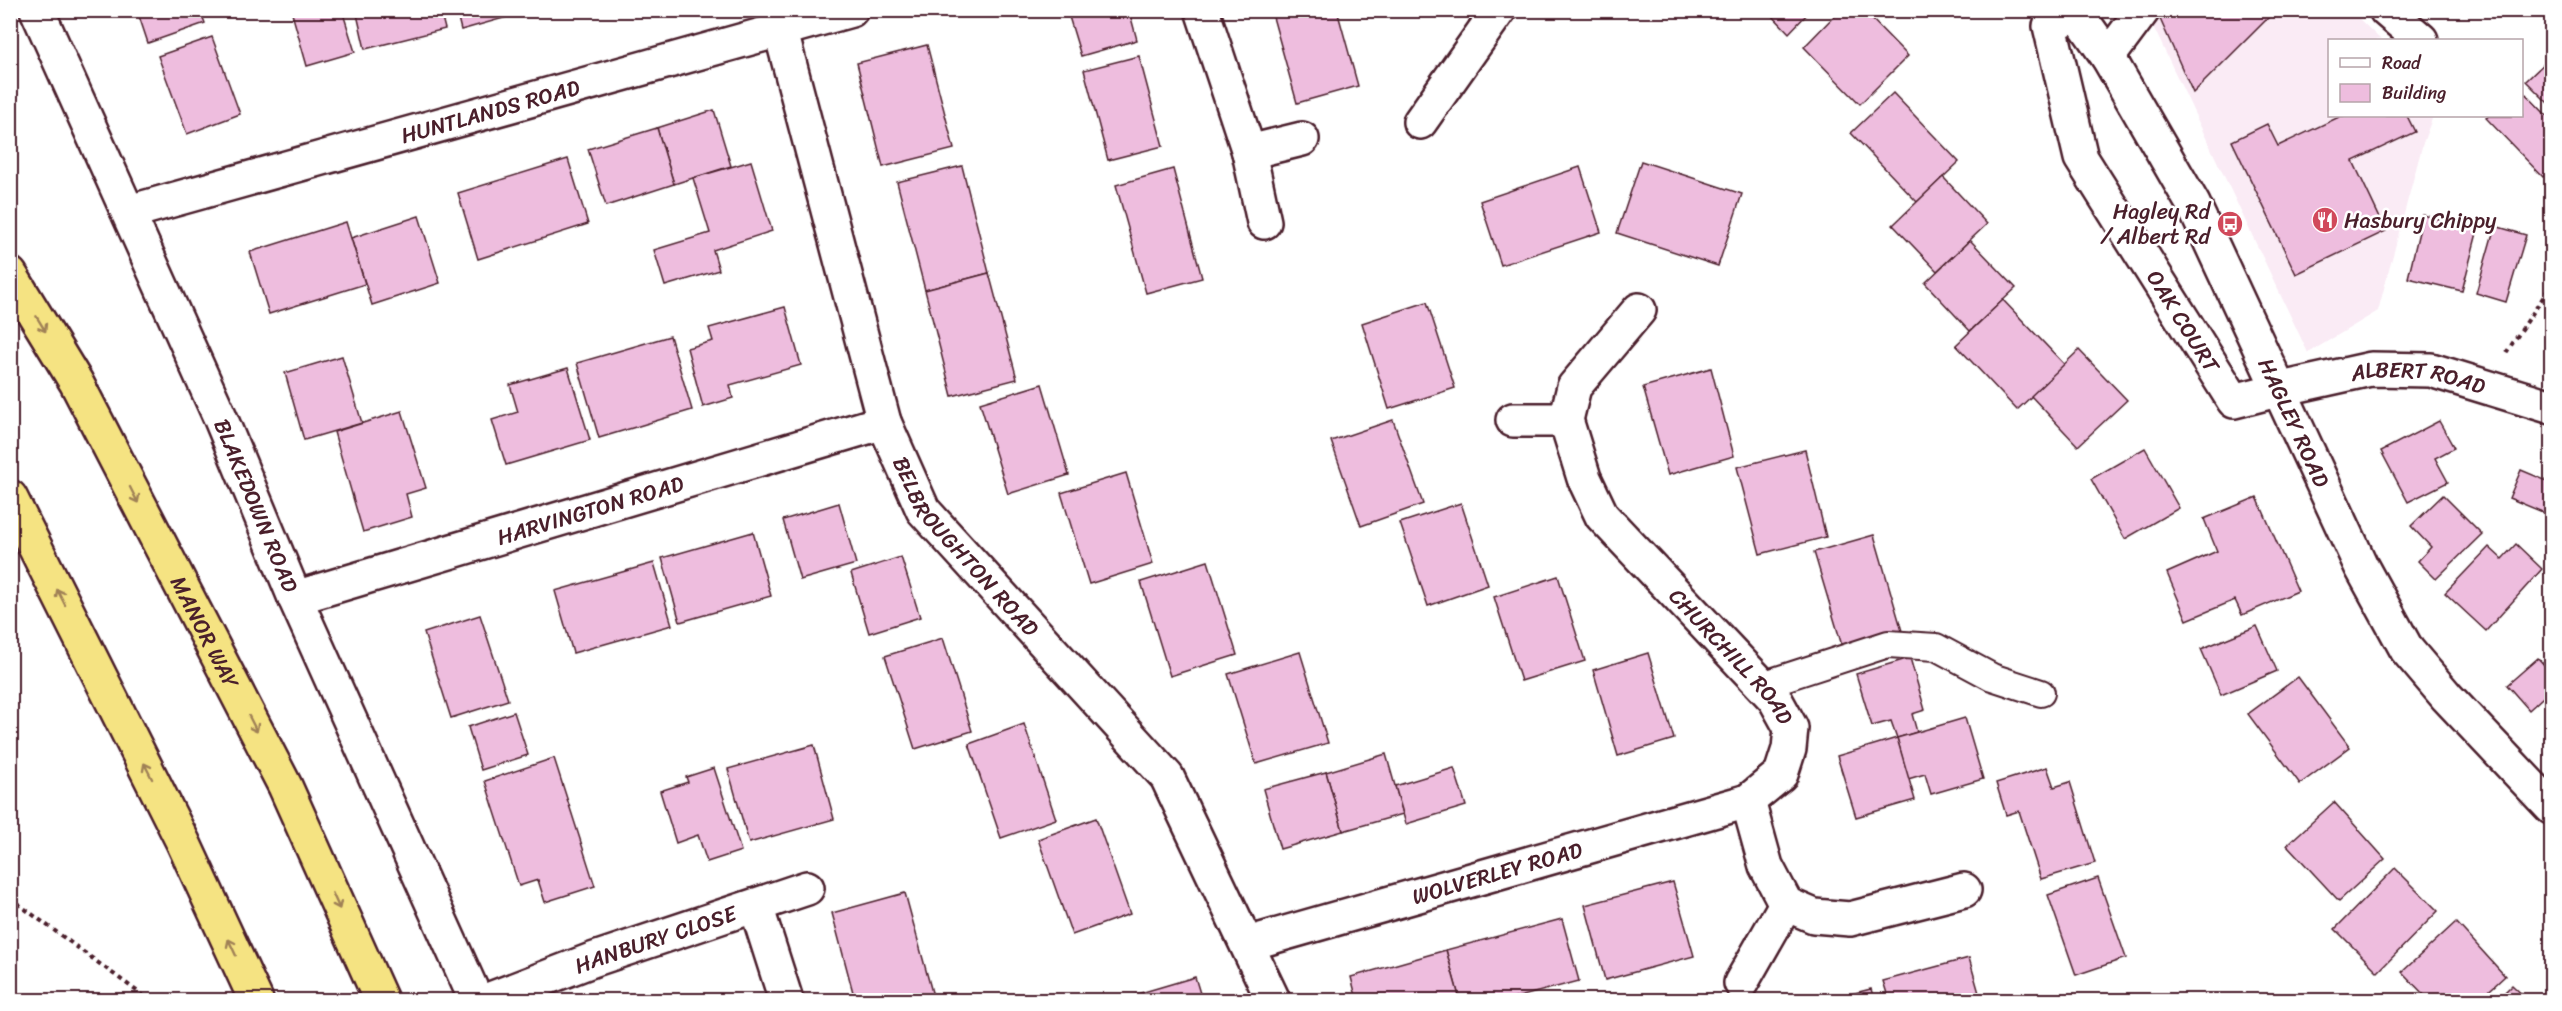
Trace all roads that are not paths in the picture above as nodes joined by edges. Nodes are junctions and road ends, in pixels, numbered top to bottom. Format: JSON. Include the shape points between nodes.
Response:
{"nodes":[{"id":1,"x":37,"y":10,"type":"edge"},
{"id":2,"x":851,"y":10,"type":"edge"},
{"id":3,"x":1202,"y":10,"type":"edge"},
{"id":4,"x":1498,"y":10,"type":"edge"},
{"id":5,"x":2144,"y":10,"type":"edge"},
{"id":6,"x":2386,"y":10,"type":"edge"},
{"id":7,"x":2076,"y":12,"type":"edge"},
{"id":8,"x":781,"y":32,"type":"junction"},
{"id":9,"x":2420,"y":39,"type":"edge"},
{"id":10,"x":2108,"y":57,"type":"junction"},
{"id":11,"x":1420,"y":122,"type":"dead end"},
{"id":12,"x":1302,"y":140,"type":"dead end"},
{"id":13,"x":1249,"y":152,"type":"junction"},
{"id":14,"x":129,"y":212,"type":"junction"},
{"id":15,"x":1264,"y":222,"type":"dead end"},
{"id":16,"x":10,"y":274,"type":"edge"},
{"id":17,"x":1639,"y":310,"type":"dead end"},
{"id":18,"x":2281,"y":389,"type":"junction"},
{"id":19,"x":2552,"y":407,"type":"edge"},
{"id":20,"x":1513,"y":420,"type":"dead end"},
{"id":21,"x":1566,"y":420,"type":"junction"},
{"id":22,"x":884,"y":422,"type":"junction"},
{"id":23,"x":10,"y":497,"type":"edge"},
{"id":24,"x":295,"y":598,"type":"junction"},
{"id":25,"x":1762,"y":685,"type":"junction"},
{"id":26,"x":2041,"y":693,"type":"dead end"},
{"id":27,"x":1748,"y":801,"type":"junction"},
{"id":28,"x":2552,"y":808,"type":"edge"},
{"id":29,"x":807,"y":888,"type":"dead end"},
{"id":30,"x":1964,"y":890,"type":"dead end"},
{"id":31,"x":1786,"y":904,"type":"junction"},
{"id":32,"x":756,"y":906,"type":"junction"},
{"id":33,"x":1247,"y":944,"type":"junction"},
{"id":34,"x":1741,"y":983,"type":"dead end"},
{"id":35,"x":256,"y":1000,"type":"edge"},
{"id":36,"x":381,"y":1000,"type":"edge"},
{"id":37,"x":476,"y":1000,"type":"edge"},
{"id":38,"x":488,"y":1000,"type":"edge"},
{"id":39,"x":786,"y":1000,"type":"edge"},
{"id":40,"x":1273,"y":1000,"type":"edge"}],
"edges":[{"from":1,"to":14,"type":"street","name":"BLAKEDOWN ROAD"},
{"from":2,"to":8,"type":"street","name":"HUNTLANDS ROAD"},
{"from":3,"to":13,"type":"street"},
{"from":4,"to":11,"type":"street"},
{"from":5,"to":10,"type":"street"},
{"from":6,"to":9,"type":"street"},
{"from":7,"to":10,"type":"street","name":"HAGLEY ROAD"},
{"from":7,"to":18,"type":"street","name":"OAK COURT","via":[[2050,26],[2081,158],[2234,401]]},
{"from":8,"to":14,"type":"street","name":"HUNTLANDS ROAD"},
{"from":8,"to":22,"type":"street","name":"BELBROUGHTON ROAD"},
{"from":10,"to":18,"type":"street","name":"HAGLEY ROAD","via":[[2193,204]]},
{"from":12,"to":13,"type":"street"},
{"from":13,"to":15,"type":"street"},
{"from":14,"to":24,"type":"street","name":"BLAKEDOWN ROAD"},
{"from":16,"to":36,"type":"highway","name":"MANOR WAY","one_way":true,"via":[[76,382],[285,786]]},
{"from":17,"to":21,"type":"street","via":[[1574,387]]},
{"from":18,"to":19,"type":"street","name":"ALBERT ROAD","via":[[2371,369],[2431,370]]},
{"from":18,"to":28,"type":"street","name":"HAGLEY ROAD","via":[[2361,566],[2407,650]]},
{"from":20,"to":21,"type":"street"},
{"from":21,"to":25,"type":"street","name":"CHURCHILL ROAD","via":[[1584,478],[1602,516]]},
{"from":22,"to":24,"type":"street","name":"HARVINGTON ROAD"},
{"from":22,"to":33,"type":"street","name":"BELBROUGHTON ROAD","via":[[923,510],[1167,777]]},
{"from":35,"to":23,"type":"highway","one_way":true,"via":[[183,842]]},
{"from":24,"to":37,"type":"street","name":"BLAKEDOWN ROAD"},
{"from":25,"to":26,"type":"lane","via":[[1888,644],[1936,647],[1992,677]]},
{"from":25,"to":27,"type":"street","name":"CHURCHILL ROAD","via":[[1791,728],[1789,749],[1781,774]]},
{"from":27,"to":31,"type":"street","via":[[1766,866]]},
{"from":27,"to":33,"type":"street","name":"WOLVERLEY ROAD"},
{"from":29,"to":32,"type":"street","name":"HANBURY CLOSE"},
{"from":30,"to":31,"type":"street","via":[[1850,919],[1814,916]]},
{"from":31,"to":34,"type":"street"},
{"from":32,"to":38,"type":"street","name":"HANBURY CLOSE","via":[[592,960]]},
{"from":32,"to":39,"type":"street","name":"HANBURY CLOSE"},
{"from":33,"to":40,"type":"street","name":"BELBROUGHTON ROAD"}]}
